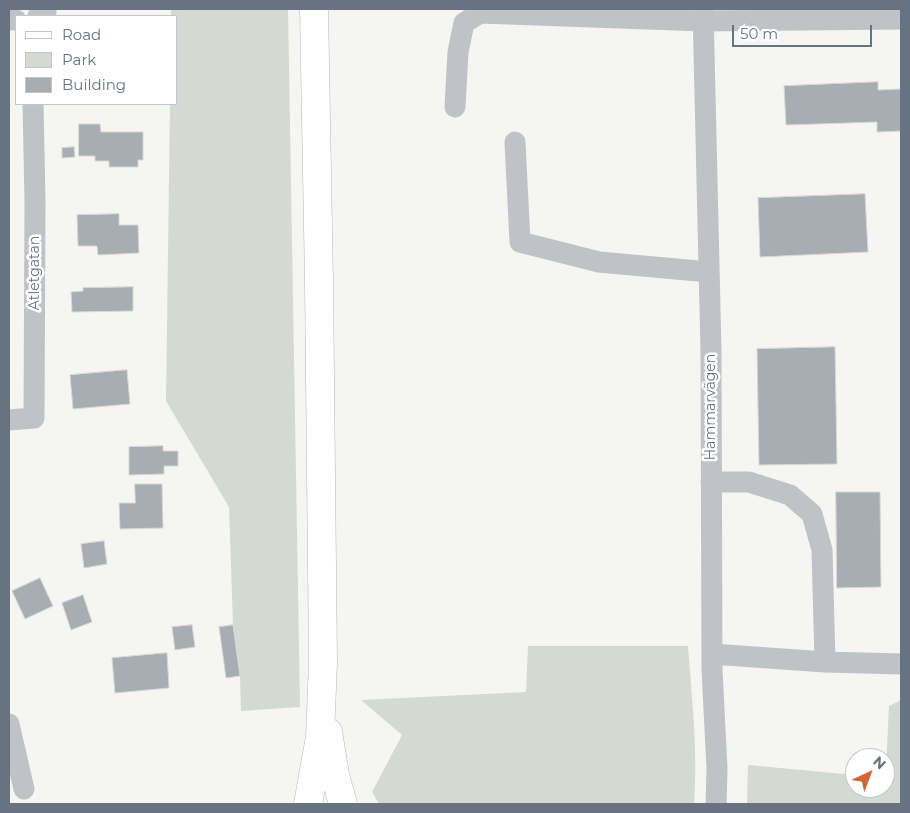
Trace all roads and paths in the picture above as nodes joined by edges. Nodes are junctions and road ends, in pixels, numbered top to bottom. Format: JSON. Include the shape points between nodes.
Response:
{"nodes":[{"id":1,"x":314,"y":9,"type":"edge"},
{"id":2,"x":505,"y":11,"type":"edge"},
{"id":3,"x":703,"y":15,"type":"edge"},
{"id":4,"x":901,"y":19,"type":"edge"},
{"id":5,"x":33,"y":105,"type":"edge"},
{"id":6,"x":455,"y":107,"type":"dead end"},
{"id":7,"x":516,"y":142,"type":"dead end"},
{"id":8,"x":709,"y":272,"type":"junction"},
{"id":9,"x":9,"y":420,"type":"edge"},
{"id":10,"x":712,"y":482,"type":"junction"},
{"id":11,"x":712,"y":654,"type":"junction"},
{"id":12,"x":825,"y":662,"type":"junction"},
{"id":13,"x":901,"y":664,"type":"edge"},
{"id":14,"x":322,"y":693,"type":"junction"},
{"id":15,"x":9,"y":724,"type":"edge"},
{"id":16,"x":24,"y":789,"type":"dead end"},
{"id":17,"x":308,"y":804,"type":"edge"},
{"id":18,"x":343,"y":804,"type":"edge"},
{"id":19,"x":716,"y":804,"type":"edge"}],
"edges":[{"from":1,"to":14,"type":"main road","via":[[320,301]]},
{"from":2,"to":3,"type":"street"},
{"from":2,"to":6,"type":"street","via":[[480,13],[464,23],[458,52]]},
{"from":3,"to":4,"type":"street"},
{"from":3,"to":8,"type":"street","name":"Hammarvägen"},
{"from":5,"to":9,"type":"street","name":"Atletgatan","via":[[34,418]]},
{"from":7,"to":8,"type":"street","via":[[520,242],[599,262]]},
{"from":8,"to":10,"type":"street","name":"Hammarvägen"},
{"from":10,"to":11,"type":"street","name":"Hammarvägen"},
{"from":10,"to":12,"type":"street","via":[[749,482],[790,495],[812,514],[822,550]]},
{"from":11,"to":12,"type":"street"},
{"from":11,"to":19,"type":"street","name":"Hammarvägen","via":[[718,769]]},
{"from":12,"to":13,"type":"street"},
{"from":14,"to":17,"type":"main road","via":[[320,737]]},
{"from":14,"to":18,"type":"main road"},
{"from":15,"to":16,"type":"street"}]}
